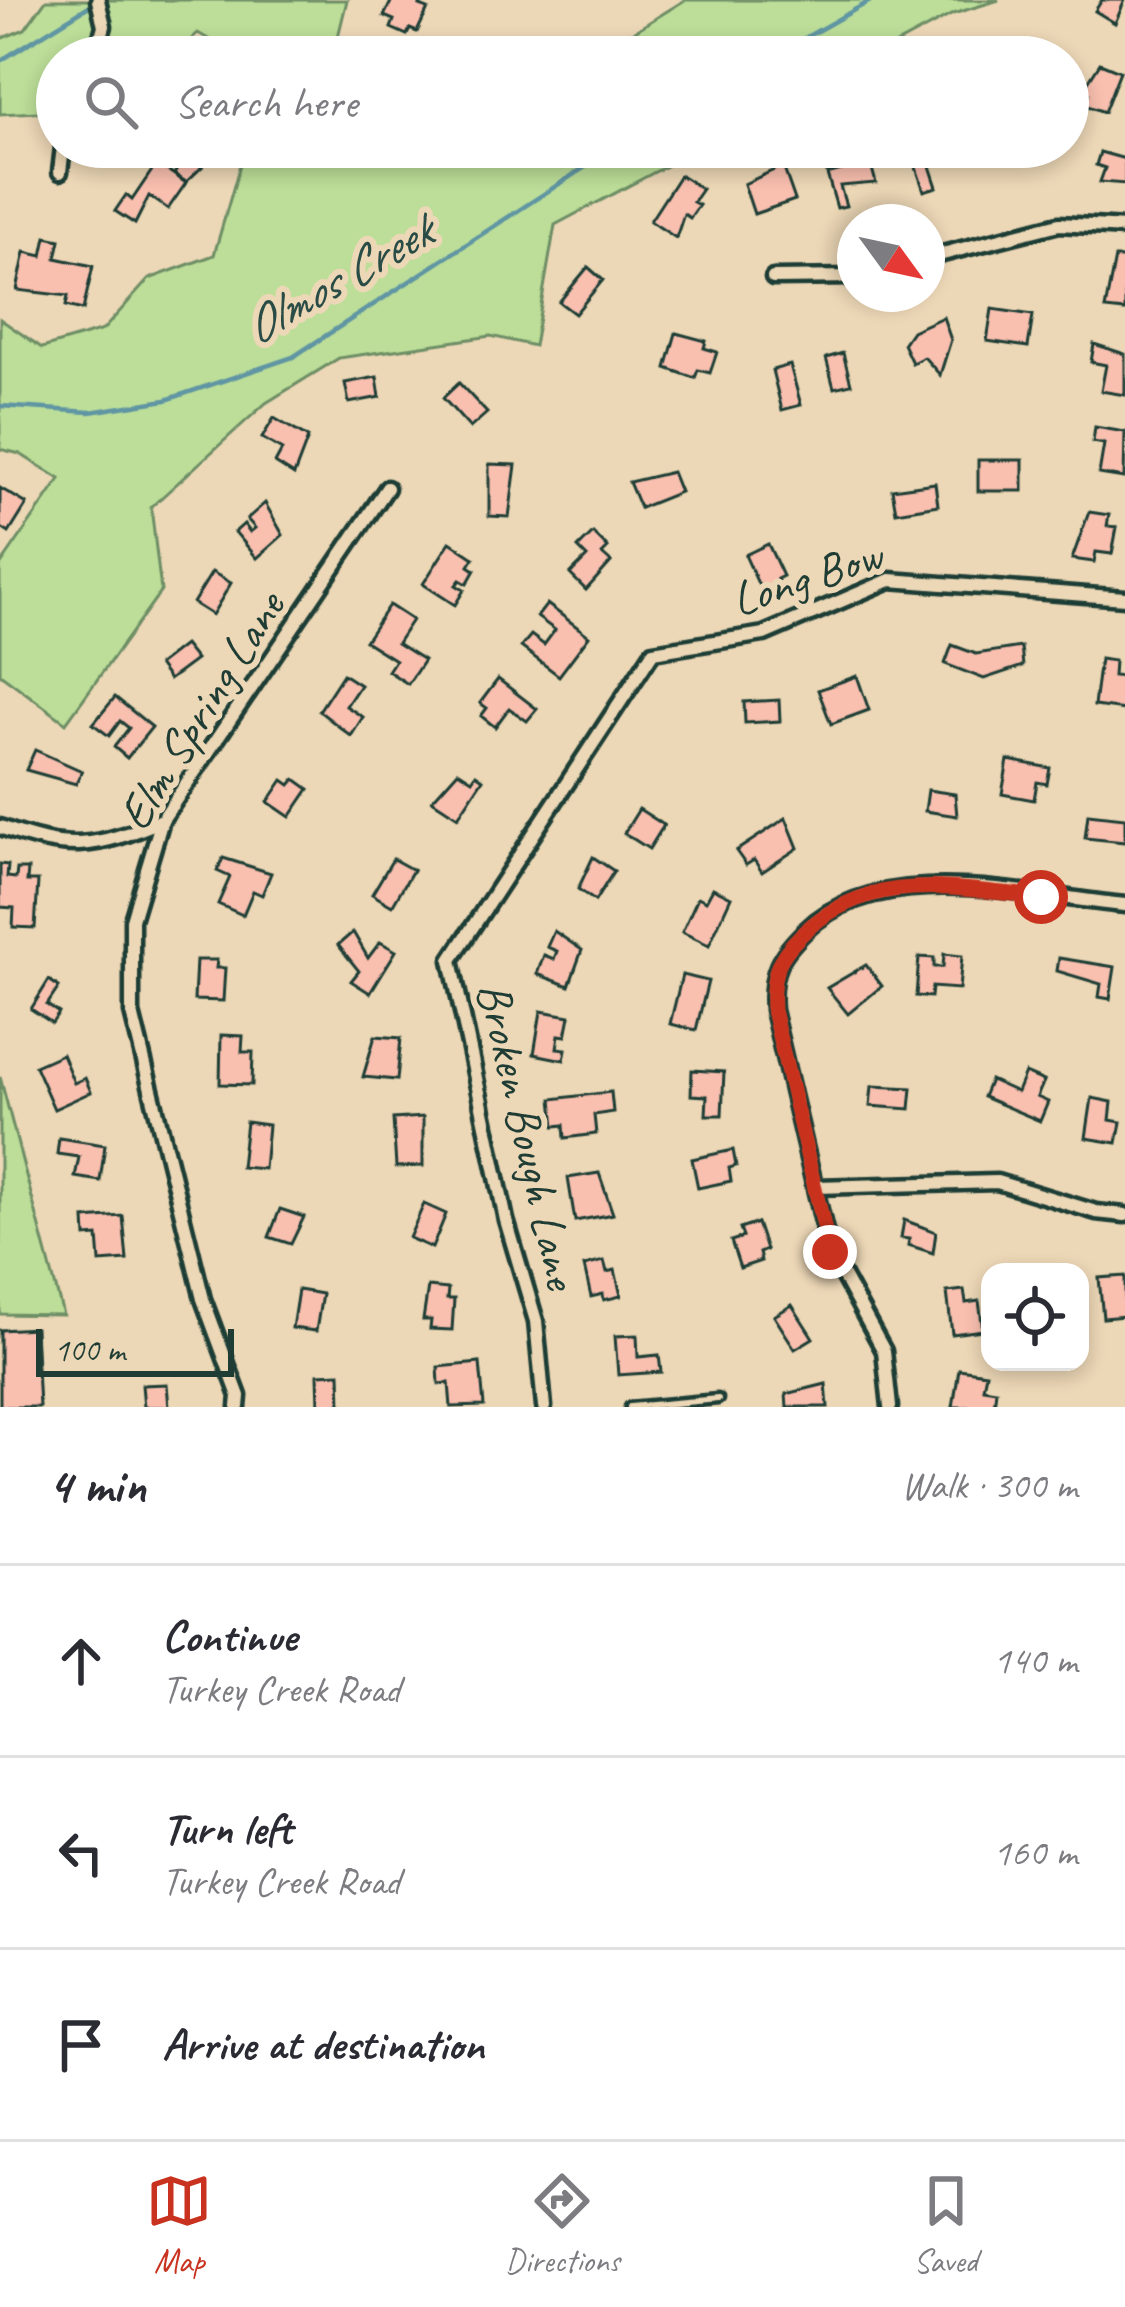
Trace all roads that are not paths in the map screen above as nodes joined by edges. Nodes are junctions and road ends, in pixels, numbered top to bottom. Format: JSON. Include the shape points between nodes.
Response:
{"nodes":[{"id":1,"x":98,"y":0,"type":"edge"},
{"id":2,"x":101,"y":36,"type":"edge"},
{"id":3,"x":60,"y":168,"type":"edge"},
{"id":4,"x":60,"y":172,"type":"dead end"},
{"id":5,"x":1125,"y":228,"type":"edge"},
{"id":6,"x":945,"y":253,"type":"edge"},
{"id":7,"x":837,"y":277,"type":"edge"},
{"id":8,"x":773,"y":278,"type":"dead end"},
{"id":9,"x":387,"y":488,"type":"dead end"},
{"id":10,"x":1125,"y":598,"type":"edge"},
{"id":11,"x":653,"y":652,"type":"joint"},
{"id":12,"x":162,"y":820,"type":"junction"},
{"id":13,"x":0,"y":826,"type":"edge"},
{"id":14,"x":1125,"y":905,"type":"edge"},
{"id":15,"x":816,"y":1187,"type":"junction"},
{"id":16,"x":1125,"y":1215,"type":"edge"},
{"id":17,"x":718,"y":1399,"type":"dead end"},
{"id":18,"x":238,"y":1407,"type":"edge"},
{"id":19,"x":544,"y":1407,"type":"edge"},
{"id":20,"x":630,"y":1407,"type":"edge"},
{"id":21,"x":890,"y":1407,"type":"edge"}],
"edges":[{"from":1,"to":2,"type":"street"},
{"from":3,"to":4,"type":"street"},
{"from":5,"to":6,"type":"street","via":[[1059,224]]},
{"from":7,"to":8,"type":"street"},
{"from":9,"to":12,"type":"street","name":"Elm Spring Lane"},
{"from":10,"to":11,"type":"street","name":"Long Bow","via":[[890,580],[764,634]]},
{"from":11,"to":19,"type":"street","name":"Broken Bough Lane","via":[[451,960],[506,1220],[536,1321]]},
{"from":12,"to":13,"type":"street","via":[[93,847]]},
{"from":12,"to":18,"type":"street","name":"Elm Spring Lane","via":[[132,920],[132,1013]]},
{"from":14,"to":15,"type":"street","via":[[925,886],[827,909],[784,951],[771,977]]},
{"from":15,"to":16,"type":"street","via":[[997,1182]]},
{"from":15,"to":21,"type":"street","via":[[830,1252],[884,1351]]},
{"from":17,"to":20,"type":"lane"}]}
